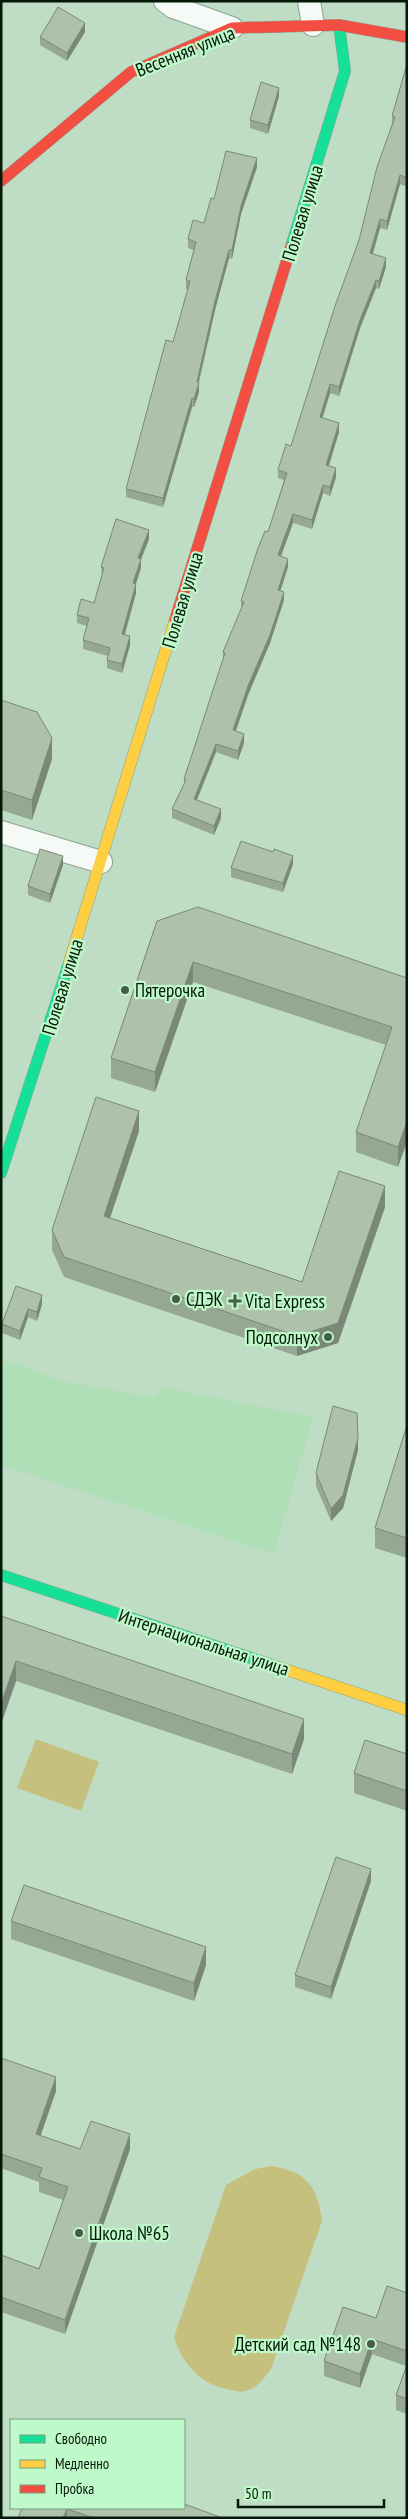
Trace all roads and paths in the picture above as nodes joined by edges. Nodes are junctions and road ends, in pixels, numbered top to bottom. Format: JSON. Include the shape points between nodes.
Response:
{"nodes":[{"id":1,"x":165,"y":1,"type":"edge"},
{"id":2,"x":309,"y":1,"type":"edge"},
{"id":3,"x":339,"y":24,"type":"junction"},
{"id":4,"x":313,"y":25,"type":"junction"},
{"id":5,"x":232,"y":28,"type":"junction"},
{"id":6,"x":407,"y":37,"type":"edge"},
{"id":7,"x":1,"y":181,"type":"edge"},
{"id":8,"x":1,"y":832,"type":"edge"},
{"id":9,"x":101,"y":862,"type":"junction"},
{"id":10,"x":1,"y":1172,"type":"edge"},
{"id":11,"x":1,"y":1575,"type":"edge"},
{"id":12,"x":407,"y":1710,"type":"edge"}],
"edges":[{"from":1,"to":5,"type":"street","via":[[173,7]]},
{"from":2,"to":4,"type":"street"},
{"from":3,"to":4,"type":"street","name":"Весенняя улица"},
{"from":3,"to":6,"type":"street","name":"Весенняя улица"},
{"from":3,"to":9,"type":"street","name":"Полевая улица","via":[[345,71]]},
{"from":4,"to":5,"type":"street","name":"Весенняя улица"},
{"from":5,"to":7,"type":"street","name":"Весенняя улица","via":[[131,72]]},
{"from":8,"to":9,"type":"street"},
{"from":9,"to":10,"type":"street","name":"Полевая улица"},
{"from":11,"to":12,"type":"street","name":"Интернациональная улица"}]}
